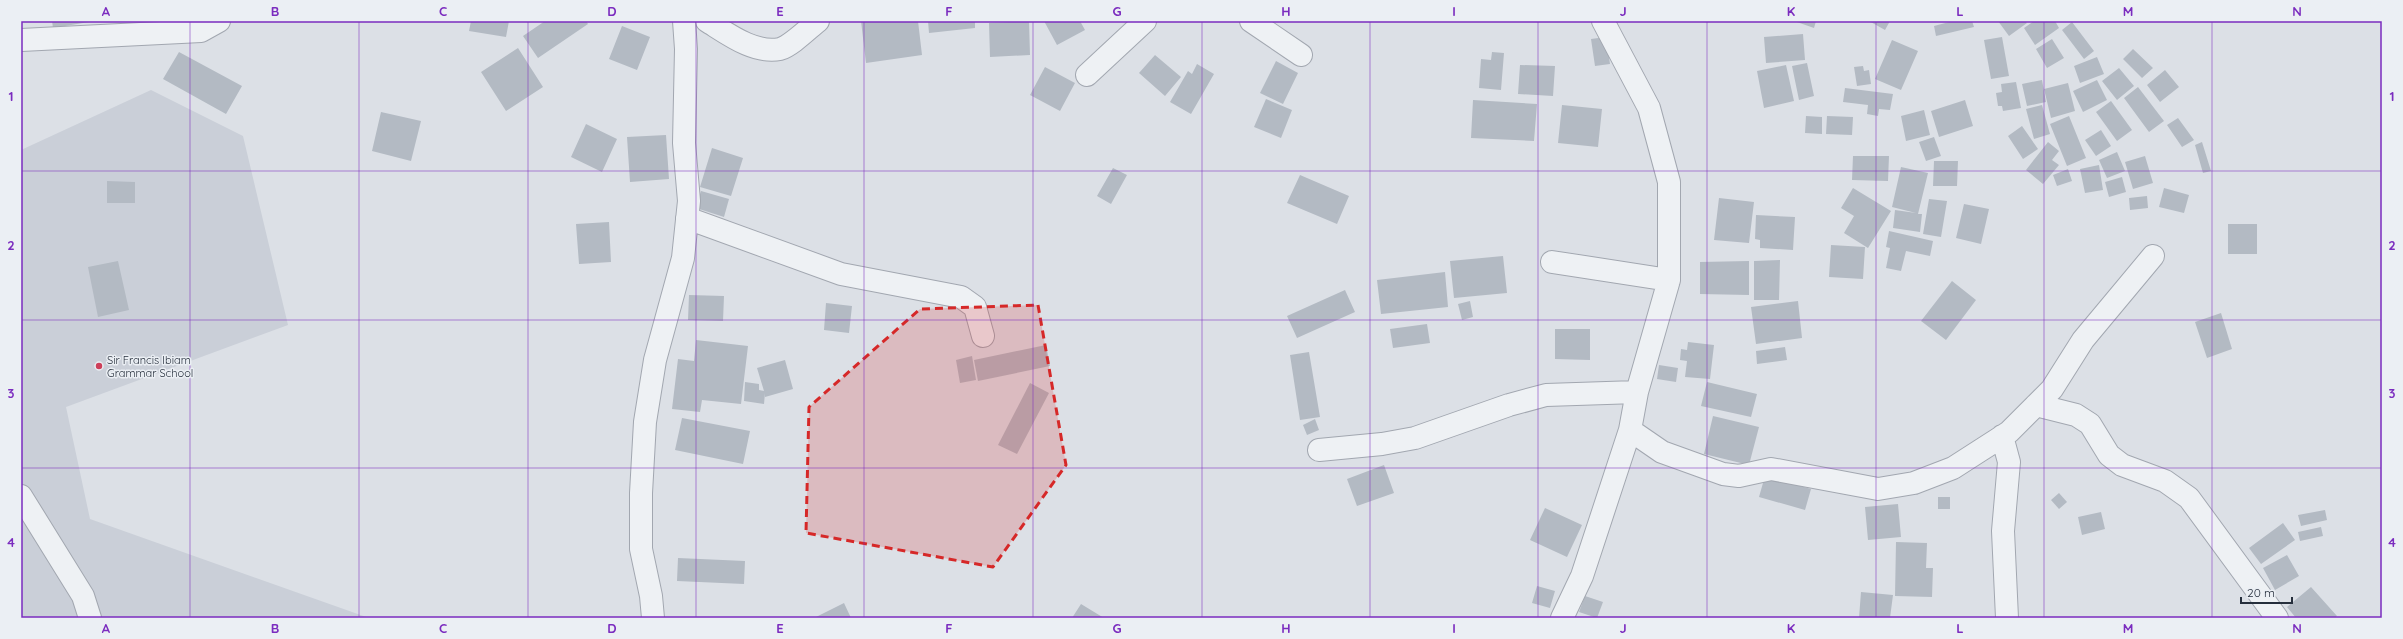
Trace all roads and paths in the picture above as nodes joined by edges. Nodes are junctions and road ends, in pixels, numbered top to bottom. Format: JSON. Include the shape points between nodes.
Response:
{"nodes":[{"id":1,"x":219,"y":21,"type":"edge"},
{"id":2,"x":684,"y":21,"type":"edge"},
{"id":3,"x":707,"y":21,"type":"edge"},
{"id":4,"x":818,"y":21,"type":"edge"},
{"id":5,"x":1145,"y":21,"type":"edge"},
{"id":6,"x":1251,"y":21,"type":"edge"},
{"id":7,"x":1603,"y":21,"type":"edge"},
{"id":8,"x":21,"y":40,"type":"edge"},
{"id":9,"x":1301,"y":56,"type":"dead end"},
{"id":10,"x":1087,"y":75,"type":"dead end"},
{"id":11,"x":687,"y":218,"type":"junction"},
{"id":12,"x":2153,"y":256,"type":"dead end"},
{"id":13,"x":1552,"y":262,"type":"dead end"},
{"id":14,"x":1669,"y":280,"type":"junction"},
{"id":15,"x":983,"y":336,"type":"dead end"},
{"id":16,"x":1637,"y":392,"type":"junction"},
{"id":17,"x":2036,"y":405,"type":"junction"},
{"id":18,"x":1630,"y":430,"type":"junction"},
{"id":19,"x":2002,"y":436,"type":"junction"},
{"id":20,"x":1319,"y":450,"type":"dead end"},
{"id":21,"x":21,"y":496,"type":"edge"},
{"id":22,"x":90,"y":618,"type":"edge"},
{"id":23,"x":653,"y":618,"type":"edge"},
{"id":24,"x":1562,"y":618,"type":"edge"},
{"id":25,"x":2007,"y":618,"type":"edge"},
{"id":26,"x":2277,"y":618,"type":"edge"}],
"edges":[{"from":1,"to":8,"type":"street","via":[[201,31]]},
{"from":2,"to":11,"type":"street","via":[[684,143],[689,201]]},
{"from":3,"to":4,"type":"street","via":[[735,38],[762,49],[782,48]]},
{"from":5,"to":10,"type":"street"},
{"from":6,"to":9,"type":"street"},
{"from":7,"to":14,"type":"street","via":[[1649,108],[1669,182]]},
{"from":11,"to":15,"type":"street","via":[[841,274],[961,297],[976,307]]},
{"from":11,"to":23,"type":"street","via":[[683,258],[655,360],[645,422],[641,549]]},
{"from":12,"to":17,"type":"street","via":[[2083,340],[2052,389]]},
{"from":13,"to":14,"type":"street"},
{"from":14,"to":16,"type":"street"},
{"from":16,"to":18,"type":"street"},
{"from":16,"to":20,"type":"street","via":[[1546,395],[1509,405],[1415,438]]},
{"from":17,"to":19,"type":"street"},
{"from":17,"to":26,"type":"street","via":[[2076,414],[2090,424],[2109,455],[2122,465],[2165,482],[2189,498]]},
{"from":18,"to":19,"type":"street","via":[[1662,452],[1723,474],[1739,476],[1771,469],[1878,489],[1914,483],[1953,468]]},
{"from":18,"to":24,"type":"street","via":[[1582,576]]},
{"from":19,"to":25,"type":"street","via":[[2009,462],[2002,531]]},
{"from":21,"to":22,"type":"street","via":[[83,596]]}]}
